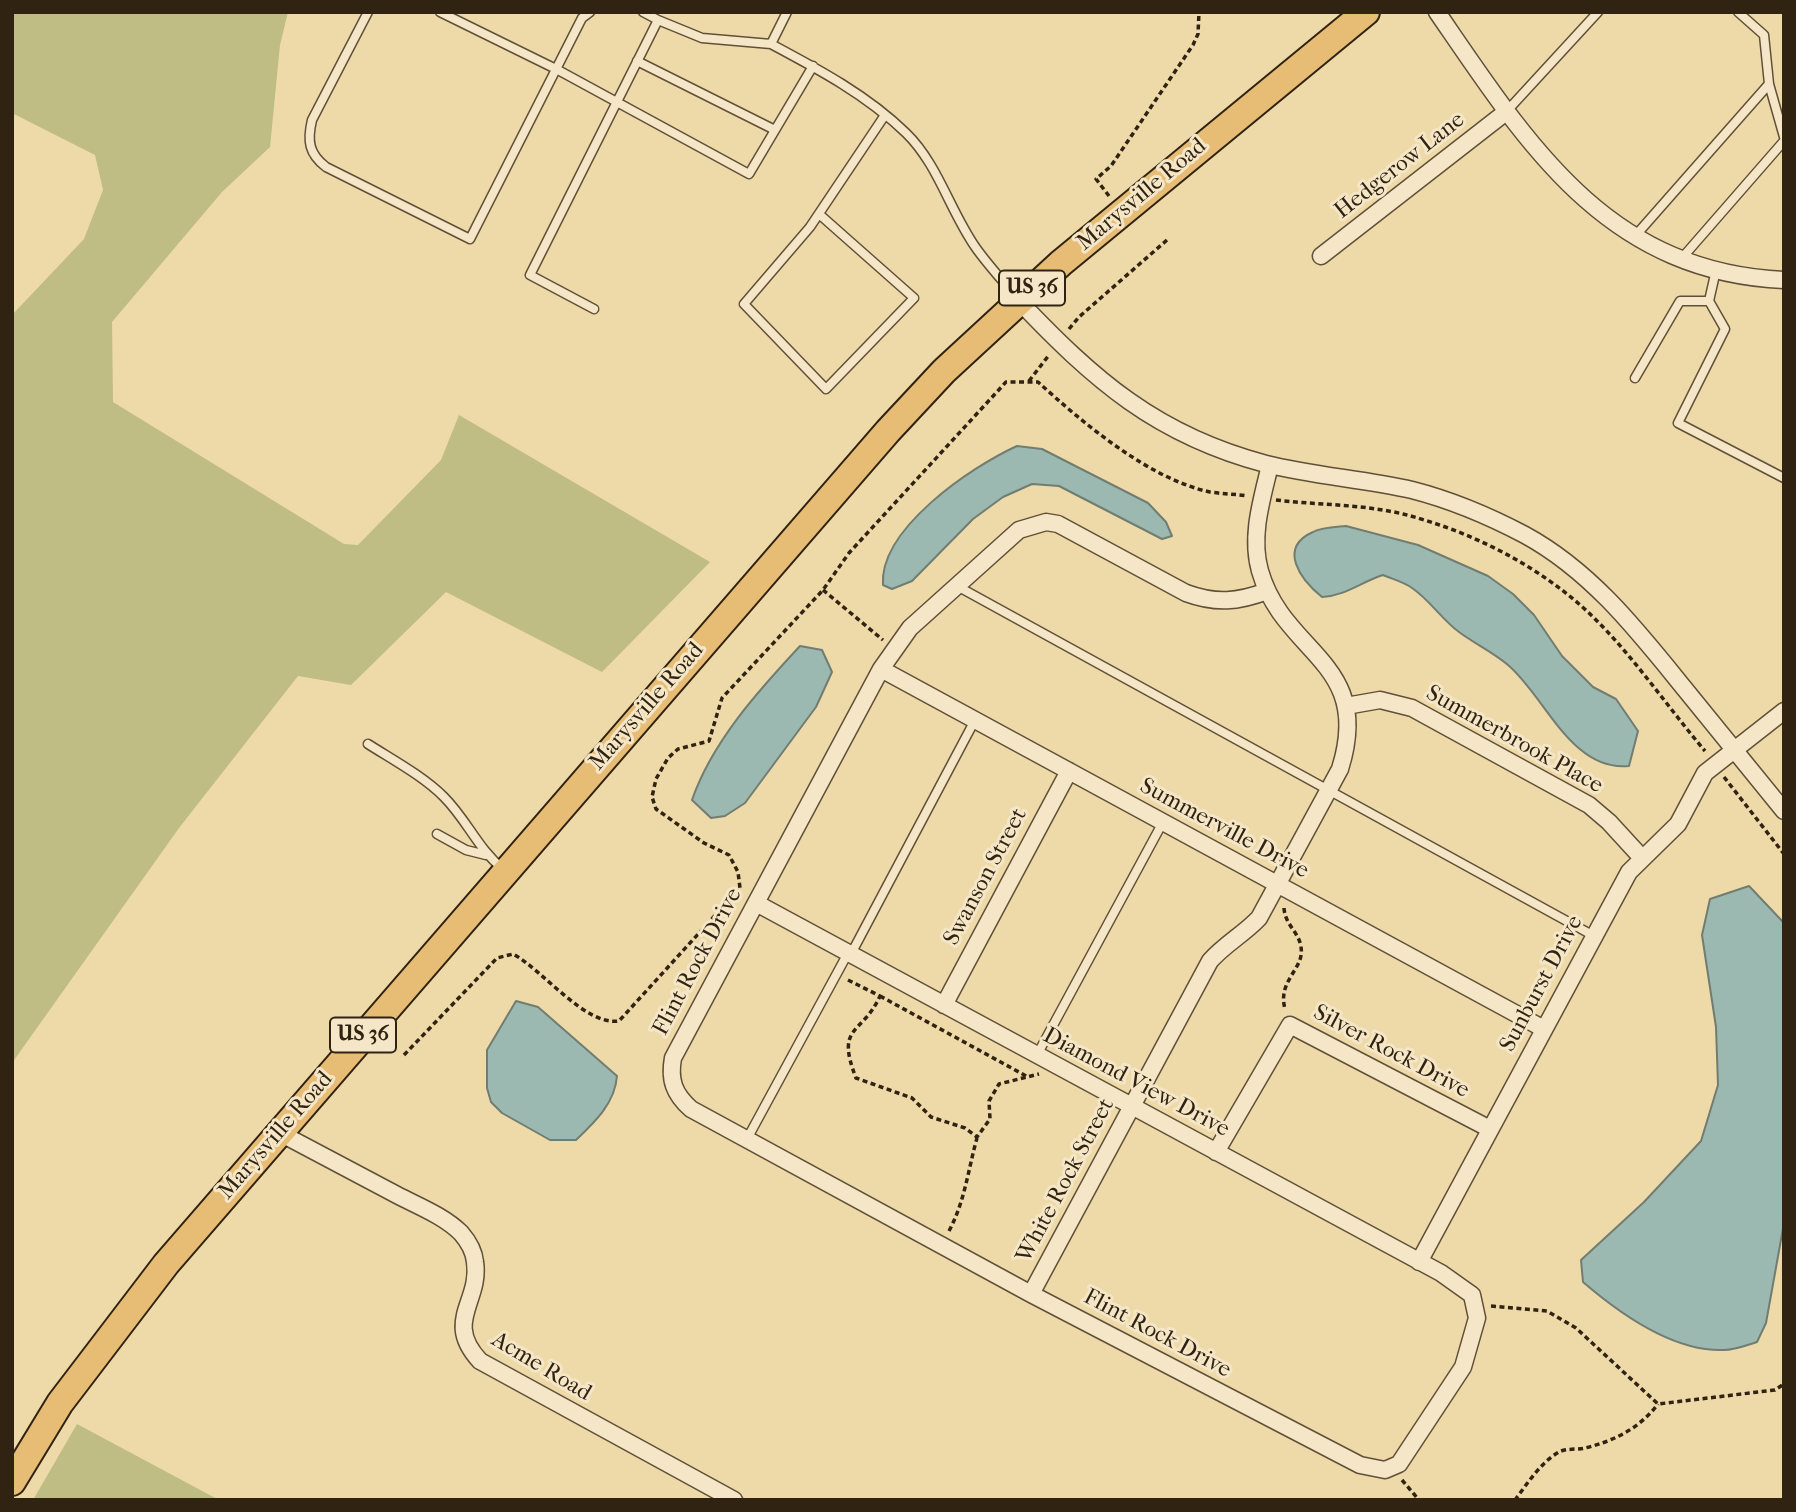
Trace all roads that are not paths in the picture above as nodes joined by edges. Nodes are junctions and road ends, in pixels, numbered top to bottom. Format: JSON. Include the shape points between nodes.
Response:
{"nodes":[{"id":1,"x":369,"y":12,"type":"edge"},
{"id":2,"x":440,"y":12,"type":"edge"},
{"id":3,"x":590,"y":12,"type":"edge"},
{"id":4,"x":643,"y":12,"type":"edge"},
{"id":5,"x":787,"y":12,"type":"edge"},
{"id":6,"x":1366,"y":12,"type":"edge"},
{"id":7,"x":1437,"y":12,"type":"edge"},
{"id":8,"x":1598,"y":12,"type":"edge"},
{"id":9,"x":1738,"y":12,"type":"edge"},
{"id":10,"x":658,"y":20,"type":"junction"},
{"id":11,"x":771,"y":44,"type":"junction"},
{"id":12,"x":637,"y":61,"type":"junction"},
{"id":13,"x":813,"y":66,"type":"junction"},
{"id":14,"x":558,"y":70,"type":"junction"},
{"id":15,"x":1769,"y":83,"type":"junction"},
{"id":16,"x":615,"y":102,"type":"junction"},
{"id":17,"x":1506,"y":112,"type":"junction"},
{"id":18,"x":885,"y":115,"type":"junction"},
{"id":19,"x":775,"y":130,"type":"junction"},
{"id":20,"x":1784,"y":139,"type":"edge"},
{"id":21,"x":819,"y":214,"type":"junction"},
{"id":22,"x":1636,"y":235,"type":"junction"},
{"id":23,"x":1321,"y":256,"type":"dead end"},
{"id":24,"x":1682,"y":258,"type":"junction"},
{"id":25,"x":1717,"y":269,"type":"junction"},
{"id":26,"x":1784,"y":280,"type":"edge"},
{"id":27,"x":1018,"y":300,"type":"junction"},
{"id":28,"x":1709,"y":301,"type":"junction"},
{"id":29,"x":594,"y":309,"type":"dead end"},
{"id":30,"x":1635,"y":378,"type":"dead end"},
{"id":31,"x":1269,"y":465,"type":"junction"},
{"id":32,"x":1784,"y":478,"type":"edge"},
{"id":33,"x":957,"y":586,"type":"junction"},
{"id":34,"x":1267,"y":591,"type":"junction"},
{"id":35,"x":881,"y":669,"type":"junction"},
{"id":36,"x":1346,"y":706,"type":"junction"},
{"id":37,"x":1784,"y":711,"type":"edge"},
{"id":38,"x":975,"y":720,"type":"junction"},
{"id":39,"x":368,"y":744,"type":"dead end"},
{"id":40,"x":1734,"y":750,"type":"junction"},
{"id":41,"x":1069,"y":771,"type":"junction"},
{"id":42,"x":1329,"y":789,"type":"junction"},
{"id":43,"x":1784,"y":811,"type":"edge"},
{"id":44,"x":1163,"y":822,"type":"junction"},
{"id":45,"x":437,"y":834,"type":"dead end"},
{"id":46,"x":1642,"y":859,"type":"junction"},
{"id":47,"x":495,"y":863,"type":"junction"},
{"id":48,"x":1278,"y":884,"type":"junction"},
{"id":49,"x":756,"y":903,"type":"junction"},
{"id":50,"x":1594,"y":936,"type":"junction"},
{"id":51,"x":849,"y":953,"type":"junction"},
{"id":52,"x":944,"y":1005,"type":"junction"},
{"id":53,"x":1544,"y":1029,"type":"junction"},
{"id":54,"x":1037,"y":1055,"type":"junction"},
{"id":55,"x":1132,"y":1106,"type":"junction"},
{"id":56,"x":1490,"y":1129,"type":"junction"},
{"id":57,"x":278,"y":1132,"type":"junction"},
{"id":58,"x":747,"y":1139,"type":"junction"},
{"id":59,"x":1216,"y":1152,"type":"junction"},
{"id":60,"x":1419,"y":1262,"type":"junction"},
{"id":61,"x":1031,"y":1294,"type":"junction"},
{"id":62,"x":1388,"y":1468,"type":"joint"},
{"id":63,"x":12,"y":1482,"type":"edge"},
{"id":64,"x":734,"y":1500,"type":"edge"}],
"edges":[{"from":1,"to":14,"type":"lane","via":[[312,120],[311,151],[326,167],[470,239]]},
{"from":2,"to":14,"type":"lane"},
{"from":3,"to":14,"type":"lane","via":[[582,18]]},
{"from":4,"to":10,"type":"lane"},
{"from":5,"to":11,"type":"lane"},
{"from":6,"to":27,"type":"highway","name":"Marysville Road","number":"US 36"},
{"from":7,"to":17,"type":"street"},
{"from":8,"to":17,"type":"lane"},
{"from":9,"to":15,"type":"lane","via":[[1764,35]]},
{"from":10,"to":11,"type":"lane","via":[[702,38]]},
{"from":10,"to":12,"type":"lane"},
{"from":11,"to":13,"type":"lane"},
{"from":12,"to":16,"type":"lane"},
{"from":12,"to":19,"type":"lane"},
{"from":13,"to":18,"type":"lane"},
{"from":13,"to":19,"type":"lane"},
{"from":14,"to":16,"type":"lane"},
{"from":15,"to":20,"type":"lane"},
{"from":15,"to":22,"type":"lane"},
{"from":16,"to":19,"type":"lane","via":[[749,174]]},
{"from":16,"to":29,"type":"lane","via":[[530,275]]},
{"from":17,"to":22,"type":"street","via":[[1575,193]]},
{"from":17,"to":23,"type":"street","name":"Hedgerow Lane"},
{"from":18,"to":21,"type":"lane"},
{"from":18,"to":27,"type":"lane","via":[[907,134],[938,178],[975,247]]},
{"from":20,"to":24,"type":"lane"},
{"from":21,"to":21,"type":"lane","via":[[914,298],[826,389],[744,304]]},
{"from":22,"to":24,"type":"street"},
{"from":24,"to":25,"type":"street"},
{"from":25,"to":26,"type":"street"},
{"from":25,"to":28,"type":"lane"},
{"from":27,"to":31,"type":"street","via":[[1106,387],[1143,412],[1222,450]]},
{"from":27,"to":47,"type":"highway","name":"Marysville Road","number":"US 36","via":[[888,431]]},
{"from":28,"to":30,"type":"lane","via":[[1680,301]]},
{"from":28,"to":32,"type":"lane","via":[[1725,329],[1678,423]]},
{"from":31,"to":34,"type":"street","via":[[1256,545]]},
{"from":31,"to":40,"type":"street","via":[[1412,491],[1454,503],[1528,537],[1574,568],[1630,621]]},
{"from":33,"to":34,"type":"street","name":"Flint Rock Drive","via":[[1020,530],[1046,522],[1206,600],[1244,600]]},
{"from":33,"to":35,"type":"street","name":"Flint Rock Drive","via":[[910,628]]},
{"from":33,"to":42,"type":"lane"},
{"from":34,"to":36,"type":"street","via":[[1279,612],[1338,680]]},
{"from":35,"to":38,"type":"street","name":"Summerville Drive"},
{"from":35,"to":49,"type":"street","name":"Flint Rock Drive"},
{"from":36,"to":42,"type":"street","name":"White Rock Street","via":[[1346,750]]},
{"from":36,"to":46,"type":"street","name":"Summerbrook Place","via":[[1380,700],[1412,708],[1589,805]]},
{"from":37,"to":40,"type":"street","name":"Sunburst Drive"},
{"from":38,"to":41,"type":"street","name":"Summerville Drive"},
{"from":38,"to":51,"type":"lane"},
{"from":39,"to":47,"type":"lane","via":[[443,796]]},
{"from":40,"to":43,"type":"street"},
{"from":40,"to":46,"type":"street","name":"Sunburst Drive","via":[[1695,787],[1678,824]]},
{"from":41,"to":44,"type":"street","name":"Summerville Drive"},
{"from":41,"to":52,"type":"street","name":"Swanson Street"},
{"from":42,"to":48,"type":"street","name":"White Rock Street"},
{"from":42,"to":50,"type":"lane"},
{"from":44,"to":48,"type":"street","name":"Summerville Drive"},
{"from":44,"to":54,"type":"lane"},
{"from":45,"to":47,"type":"lane"},
{"from":46,"to":50,"type":"street","name":"Sunburst Drive","via":[[1629,872]]},
{"from":47,"to":57,"type":"highway","name":"Marysville Road","number":"US 36"},
{"from":48,"to":53,"type":"street","name":"Summerville Drive"},
{"from":48,"to":55,"type":"street","name":"White Rock Street","via":[[1259,918],[1210,961]]},
{"from":49,"to":51,"type":"street","name":"Diamond View Drive"},
{"from":49,"to":58,"type":"street","name":"Flint Rock Drive","via":[[673,1058],[670,1073],[681,1100]]},
{"from":50,"to":53,"type":"street","name":"Sunburst Drive"},
{"from":51,"to":52,"type":"street","name":"Diamond View Drive"},
{"from":51,"to":58,"type":"lane"},
{"from":52,"to":54,"type":"street","name":"Diamond View Drive"},
{"from":53,"to":56,"type":"street","name":"Sunburst Drive"},
{"from":54,"to":55,"type":"street","name":"Diamond View Drive"},
{"from":55,"to":59,"type":"street","name":"Diamond View Drive"},
{"from":55,"to":61,"type":"street","name":"White Rock Street"},
{"from":56,"to":59,"type":"street","name":"Silver Rock Drive","via":[[1290,1025]]},
{"from":56,"to":60,"type":"street","name":"Sunburst Drive"},
{"from":57,"to":63,"type":"highway","name":"Marysville Road","number":"US 36","via":[[121,1319],[60,1403]]},
{"from":57,"to":64,"type":"street","name":"Acme Road","via":[[460,1233],[469,1244],[476,1271],[463,1334],[480,1362]]},
{"from":58,"to":61,"type":"street","name":"Flint Rock Drive"},
{"from":59,"to":60,"type":"street","name":"Diamond View Drive"},
{"from":60,"to":62,"type":"street","name":"Diamond View Drive","via":[[1472,1295],[1476,1311],[1463,1367],[1417,1440],[1399,1464]]},
{"from":61,"to":62,"type":"street","name":"Flint Rock Drive","via":[[1360,1465]]}]}
